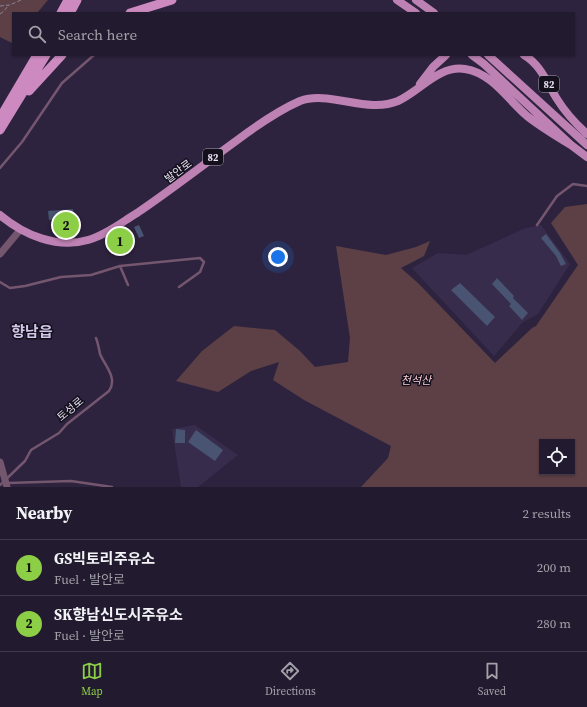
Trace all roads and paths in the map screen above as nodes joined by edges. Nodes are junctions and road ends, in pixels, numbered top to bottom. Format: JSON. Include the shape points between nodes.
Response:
{"nodes":[{"id":1,"x":21,"y":0,"type":"edge"},
{"id":2,"x":63,"y":0,"type":"edge"},
{"id":3,"x":68,"y":0,"type":"edge"},
{"id":4,"x":77,"y":0,"type":"edge"},
{"id":5,"x":172,"y":0,"type":"edge"},
{"id":6,"x":397,"y":0,"type":"edge"},
{"id":7,"x":416,"y":0,"type":"edge"},
{"id":8,"x":9,"y":5,"type":"junction"},
{"id":9,"x":0,"y":6,"type":"edge"},
{"id":10,"x":60,"y":12,"type":"edge"},
{"id":11,"x":61,"y":12,"type":"edge"},
{"id":12,"x":71,"y":12,"type":"edge"},
{"id":13,"x":133,"y":12,"type":"edge"},
{"id":14,"x":415,"y":12,"type":"edge"},
{"id":15,"x":433,"y":12,"type":"edge"},
{"id":16,"x":0,"y":14,"type":"edge"},
{"id":17,"x":36,"y":56,"type":"edge"},
{"id":18,"x":45,"y":56,"type":"edge"},
{"id":19,"x":61,"y":56,"type":"edge"},
{"id":20,"x":93,"y":56,"type":"edge"},
{"id":21,"x":445,"y":56,"type":"edge"},
{"id":22,"x":473,"y":56,"type":"edge"},
{"id":23,"x":489,"y":56,"type":"edge"},
{"id":24,"x":526,"y":56,"type":"edge"},
{"id":25,"x":414,"y":91,"type":"junction"},
{"id":26,"x":17,"y":103,"type":"junction"},
{"id":27,"x":0,"y":118,"type":"edge"},
{"id":28,"x":0,"y":130,"type":"edge"},
{"id":29,"x":587,"y":134,"type":"edge"},
{"id":30,"x":571,"y":145,"type":"junction"},
{"id":31,"x":587,"y":145,"type":"edge"},
{"id":32,"x":587,"y":157,"type":"edge"},
{"id":33,"x":0,"y":168,"type":"edge"},
{"id":34,"x":587,"y":186,"type":"edge"},
{"id":35,"x":0,"y":215,"type":"edge"},
{"id":36,"x":537,"y":224,"type":"dead end"},
{"id":37,"x":20,"y":230,"type":"junction"},
{"id":38,"x":0,"y":254,"type":"edge"},
{"id":39,"x":120,"y":266,"type":"junction"},
{"id":40,"x":0,"y":282,"type":"edge"},
{"id":41,"x":128,"y":285,"type":"dead end"},
{"id":42,"x":179,"y":287,"type":"dead end"},
{"id":43,"x":96,"y":338,"type":"dead end"},
{"id":44,"x":0,"y":462,"type":"edge"},
{"id":45,"x":4,"y":484,"type":"edge"},
{"id":46,"x":112,"y":487,"type":"edge"}],
"edges":[{"from":1,"to":8,"type":"path"},
{"from":2,"to":10,"type":"highway"},
{"from":3,"to":11,"type":"highway"},
{"from":4,"to":12,"type":"highway"},
{"from":5,"to":13,"type":"highway"},
{"from":6,"to":14,"type":"main road"},
{"from":7,"to":15,"type":"main road"},
{"from":8,"to":9,"type":"path"},
{"from":8,"to":16,"type":"path"},
{"from":17,"to":27,"type":"highway"},
{"from":18,"to":26,"type":"highway"},
{"from":19,"to":26,"type":"highway"},
{"from":20,"to":33,"type":"lane","via":[[62,83],[22,142]]},
{"from":21,"to":25,"type":"main road","number":"82"},
{"from":22,"to":30,"type":"main road"},
{"from":23,"to":31,"type":"main road"},
{"from":24,"to":29,"type":"main road","number":"82","via":[[532,60],[558,99]]},
{"from":25,"to":30,"type":"main road","number":"82","via":[[443,72],[465,69],[478,73],[490,80],[545,130]]},
{"from":25,"to":37,"type":"main road","name":"발안로","number":"82","via":[[398,101],[376,104],[324,99],[303,100],[241,137],[112,229],[89,240],[51,242]]},
{"from":26,"to":28,"type":"highway"},
{"from":30,"to":32,"type":"main road","number":"82"},
{"from":34,"to":36,"type":"lane","via":[[572,184],[557,196]]},
{"from":35,"to":37,"type":"main road","name":"발안로","number":"82"},
{"from":37,"to":38,"type":"street"},
{"from":39,"to":40,"type":"lane","via":[[91,275],[61,277],[26,286],[10,288]]},
{"from":39,"to":41,"type":"lane"},
{"from":39,"to":42,"type":"lane","via":[[200,258],[204,262],[200,272]]},
{"from":43,"to":45,"type":"lane","name":"토성로","via":[[111,374],[110,391],[59,433],[31,450],[25,461]]},
{"from":44,"to":45,"type":"street"},
{"from":45,"to":46,"type":"lane","via":[[71,481]]}]}
